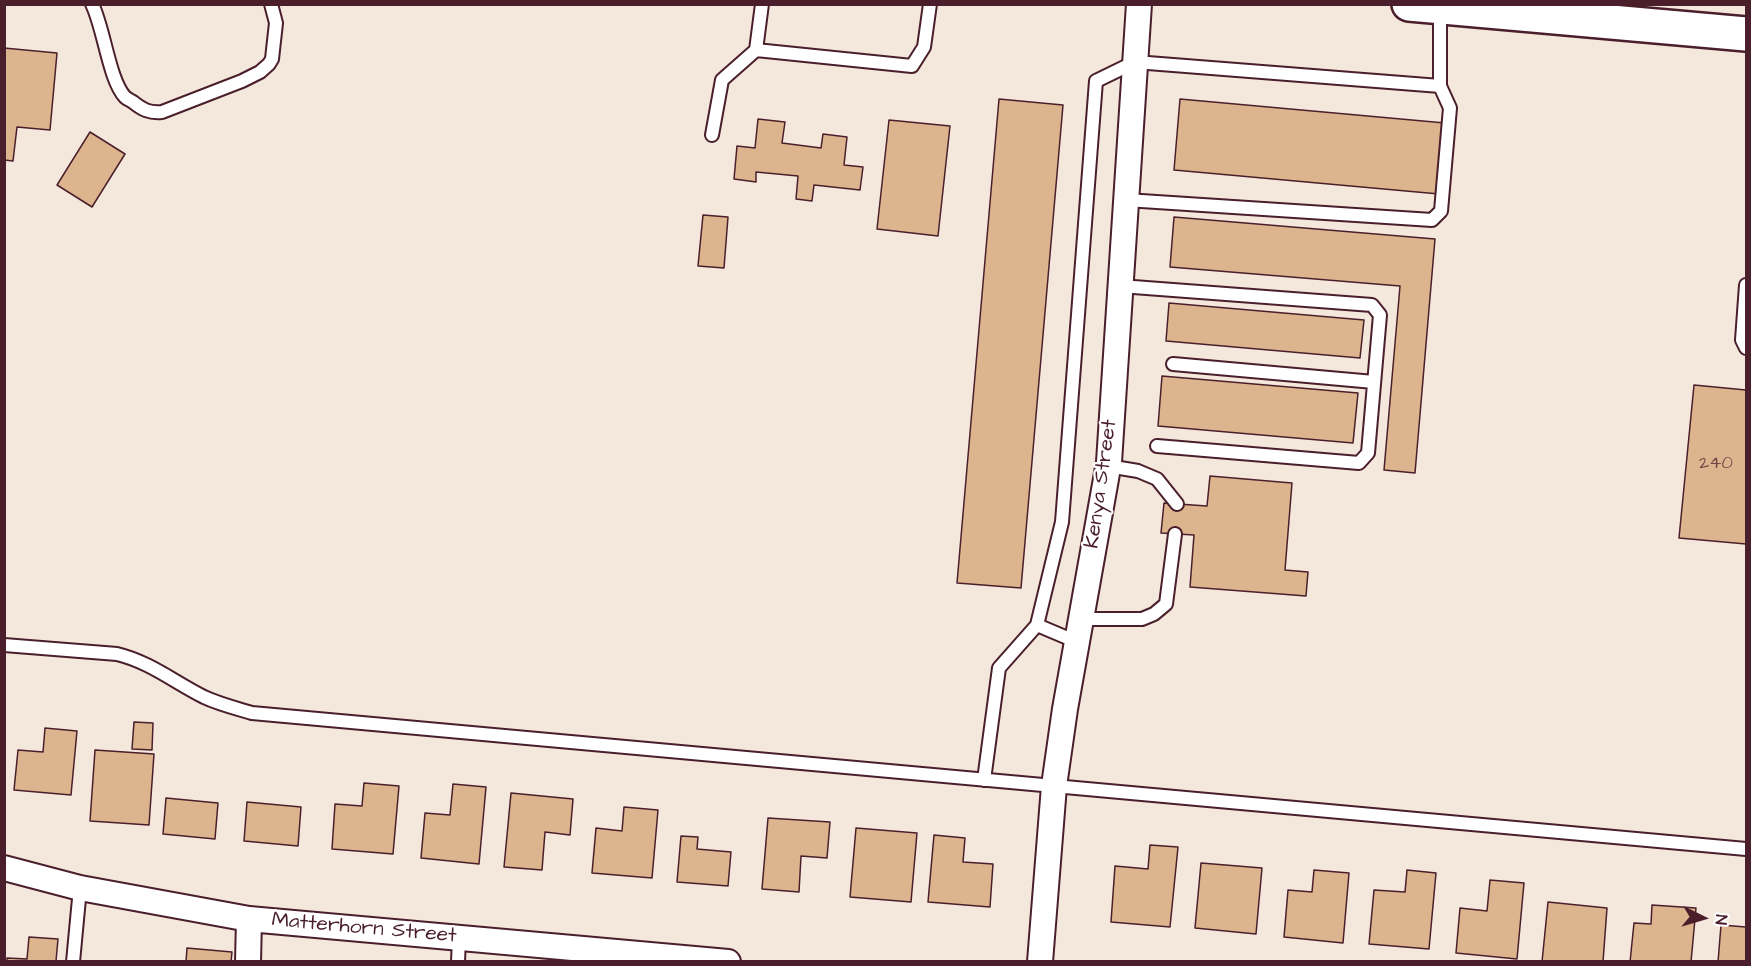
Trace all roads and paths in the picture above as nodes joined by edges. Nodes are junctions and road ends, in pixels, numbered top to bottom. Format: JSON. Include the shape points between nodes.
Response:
{"nodes":[{"id":1,"x":92,"y":4,"type":"edge"},
{"id":2,"x":271,"y":4,"type":"edge"},
{"id":3,"x":762,"y":4,"type":"edge"},
{"id":4,"x":930,"y":4,"type":"edge"},
{"id":5,"x":1140,"y":4,"type":"edge"},
{"id":6,"x":1424,"y":6,"type":"edge"},
{"id":7,"x":1746,"y":34,"type":"edge"},
{"id":8,"x":756,"y":50,"type":"junction"},
{"id":9,"x":1135,"y":62,"type":"junction"},
{"id":10,"x":1440,"y":86,"type":"junction"},
{"id":11,"x":712,"y":135,"type":"dead end"},
{"id":12,"x":1126,"y":200,"type":"junction"},
{"id":13,"x":1746,"y":285,"type":"edge"},
{"id":14,"x":1120,"y":286,"type":"junction"},
{"id":15,"x":1746,"y":348,"type":"edge"},
{"id":16,"x":1173,"y":364,"type":"dead end"},
{"id":17,"x":1374,"y":382,"type":"junction"},
{"id":18,"x":1157,"y":446,"type":"dead end"},
{"id":19,"x":1108,"y":466,"type":"junction"},
{"id":20,"x":1177,"y":504,"type":"dead end"},
{"id":21,"x":1175,"y":534,"type":"dead end"},
{"id":22,"x":1037,"y":625,"type":"junction"},
{"id":23,"x":1079,"y":631,"type":"junction"},
{"id":24,"x":4,"y":645,"type":"edge"},
{"id":25,"x":984,"y":780,"type":"junction"},
{"id":26,"x":1054,"y":786,"type":"junction"},
{"id":27,"x":1746,"y":849,"type":"edge"},
{"id":28,"x":4,"y":868,"type":"edge"},
{"id":29,"x":80,"y":888,"type":"junction"},
{"id":30,"x":249,"y":919,"type":"junction"},
{"id":31,"x":458,"y":950,"type":"edge"},
{"id":32,"x":641,"y":957,"type":"edge"},
{"id":33,"x":73,"y":962,"type":"edge"},
{"id":34,"x":248,"y":962,"type":"edge"},
{"id":35,"x":728,"y":962,"type":"edge"},
{"id":36,"x":1040,"y":962,"type":"edge"}],
"edges":[{"from":1,"to":2,"type":"lane","via":[[115,78],[125,97],[154,113],[242,81],[269,64],[276,23]]},
{"from":3,"to":8,"type":"lane"},
{"from":4,"to":8,"type":"lane","via":[[924,47],[912,66]]},
{"from":5,"to":9,"type":"street","name":"Kenya Street"},
{"from":6,"to":7,"type":"main road"},
{"from":6,"to":10,"type":"lane"},
{"from":8,"to":11,"type":"lane","via":[[722,80]]},
{"from":9,"to":10,"type":"lane"},
{"from":9,"to":12,"type":"street","name":"Kenya Street"},
{"from":9,"to":22,"type":"lane","via":[[1095,81],[1062,522]]},
{"from":10,"to":12,"type":"lane","via":[[1450,108],[1441,212],[1432,219]]},
{"from":12,"to":14,"type":"street","name":"Kenya Street"},
{"from":13,"to":15,"type":"lane","via":[[1742,340]]},
{"from":14,"to":17,"type":"lane","via":[[1372,305],[1380,315]]},
{"from":14,"to":19,"type":"street","name":"Kenya Street"},
{"from":16,"to":17,"type":"lane"},
{"from":17,"to":18,"type":"lane","via":[[1368,453],[1359,463]]},
{"from":19,"to":20,"type":"lane","via":[[1157,479]]},
{"from":19,"to":23,"type":"street","name":"Kenya Street"},
{"from":21,"to":23,"type":"lane","via":[[1166,604],[1142,619]]},
{"from":22,"to":23,"type":"lane"},
{"from":22,"to":25,"type":"lane","via":[[999,668]]},
{"from":23,"to":26,"type":"street","name":"Kenya Street"},
{"from":24,"to":25,"type":"lane","via":[[134,658],[202,696],[252,713]]},
{"from":25,"to":26,"type":"lane"},
{"from":26,"to":27,"type":"lane"},
{"from":26,"to":36,"type":"street","name":"Kenya Street"},
{"from":28,"to":29,"type":"street","name":"Matterhorn Street"},
{"from":29,"to":30,"type":"street","name":"Matterhorn Street"},
{"from":29,"to":33,"type":"lane"},
{"from":30,"to":31,"type":"street","name":"Matterhorn Street"},
{"from":30,"to":34,"type":"street"},
{"from":31,"to":32,"type":"street","name":"Matterhorn Street"},
{"from":32,"to":35,"type":"street","name":"Matterhorn Street"}]}
